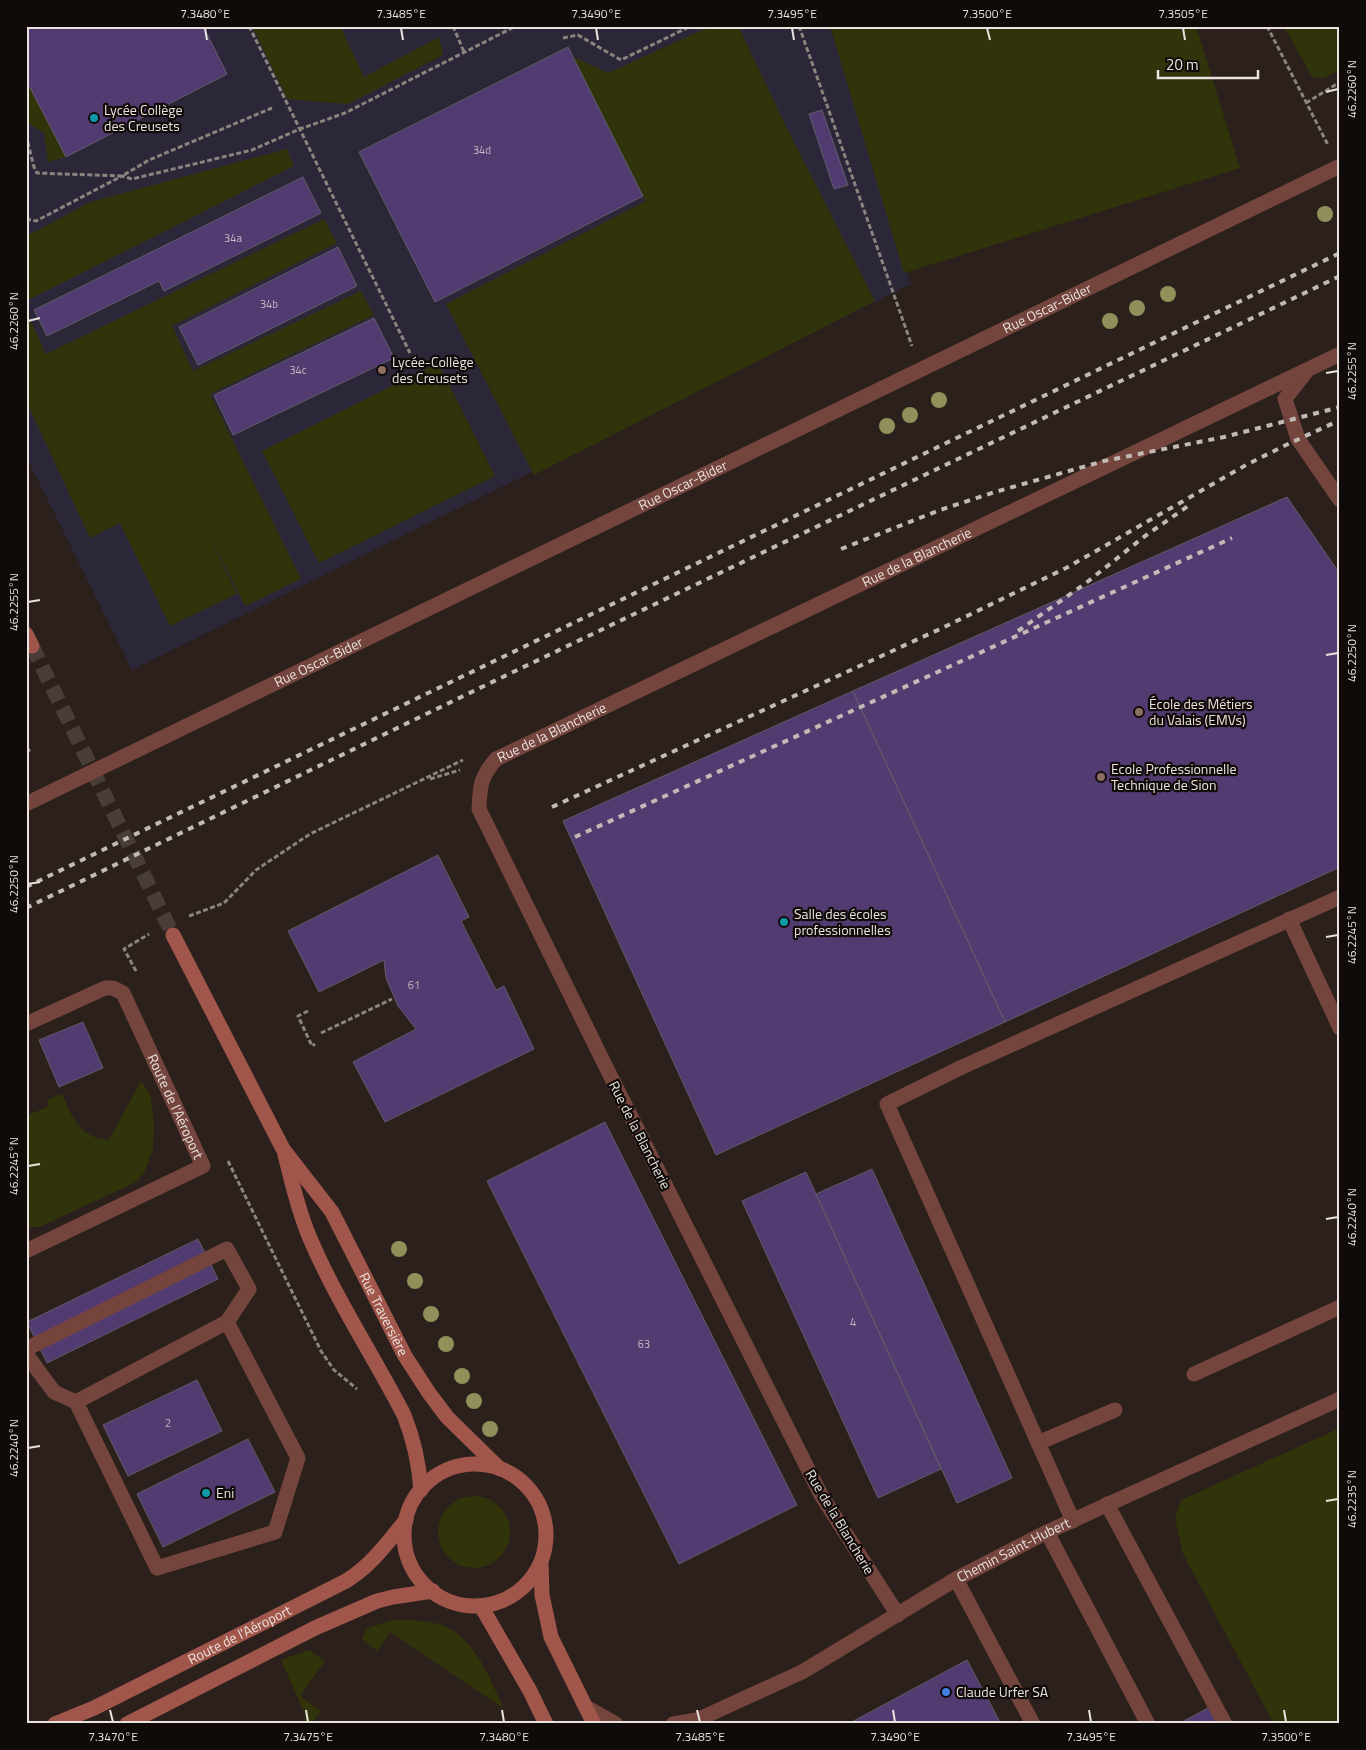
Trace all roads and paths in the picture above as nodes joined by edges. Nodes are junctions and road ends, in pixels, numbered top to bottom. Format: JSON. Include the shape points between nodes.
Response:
{"nodes":[{"id":1,"x":249,"y":26,"type":"edge"},
{"id":2,"x":453,"y":26,"type":"edge"},
{"id":3,"x":516,"y":26,"type":"edge"},
{"id":4,"x":691,"y":26,"type":"edge"},
{"id":5,"x":798,"y":26,"type":"edge"},
{"id":6,"x":1267,"y":26,"type":"edge"},
{"id":7,"x":563,"y":38,"type":"dead end"},
{"id":8,"x":464,"y":52,"type":"junction"},
{"id":9,"x":1340,"y":82,"type":"edge"},
{"id":10,"x":1306,"y":103,"type":"junction"},
{"id":11,"x":272,"y":108,"type":"dead end"},
{"id":12,"x":300,"y":129,"type":"junction"},
{"id":13,"x":26,"y":135,"type":"edge"},
{"id":14,"x":1332,"y":152,"type":"dead end"},
{"id":15,"x":1340,"y":166,"type":"edge"},
{"id":16,"x":122,"y":176,"type":"junction"},
{"id":17,"x":26,"y":219,"type":"edge"},
{"id":18,"x":912,"y":347,"type":"dead end"},
{"id":19,"x":410,"y":353,"type":"dead end"},
{"id":20,"x":1340,"y":354,"type":"edge"},
{"id":21,"x":1309,"y":368,"type":"junction"},
{"id":22,"x":1340,"y":500,"type":"edge"},
{"id":23,"x":31,"y":749,"type":"dead end"},
{"id":24,"x":26,"y":752,"type":"edge"},
{"id":25,"x":466,"y":759,"type":"dead end"},
{"id":26,"x":26,"y":804,"type":"edge"},
{"id":27,"x":1340,"y":897,"type":"edge"},
{"id":28,"x":186,"y":917,"type":"dead end"},
{"id":29,"x":1289,"y":919,"type":"junction"},
{"id":30,"x":150,"y":934,"type":"dead end"},
{"id":31,"x":173,"y":935,"type":"tunnel mouth"},
{"id":32,"x":136,"y":972,"type":"dead end"},
{"id":33,"x":392,"y":999,"type":"dead end"},
{"id":34,"x":308,"y":1011,"type":"dead end"},
{"id":35,"x":26,"y":1024,"type":"edge"},
{"id":36,"x":1340,"y":1028,"type":"edge"},
{"id":37,"x":320,"y":1033,"type":"dead end"},
{"id":38,"x":315,"y":1044,"type":"dead end"},
{"id":39,"x":284,"y":1149,"type":"junction"},
{"id":40,"x":225,"y":1155,"type":"dead end"},
{"id":41,"x":26,"y":1251,"type":"edge"},
{"id":42,"x":1340,"y":1307,"type":"edge"},
{"id":43,"x":227,"y":1322,"type":"junction"},
{"id":44,"x":32,"y":1346,"type":"edge"},
{"id":45,"x":26,"y":1354,"type":"edge"},
{"id":46,"x":1194,"y":1374,"type":"dead end"},
{"id":47,"x":357,"y":1389,"type":"dead end"},
{"id":48,"x":1340,"y":1400,"type":"edge"},
{"id":49,"x":76,"y":1402,"type":"junction"},
{"id":50,"x":1115,"y":1410,"type":"dead end"},
{"id":51,"x":1038,"y":1443,"type":"junction"},
{"id":52,"x":500,"y":1469,"type":"junction"},
{"id":53,"x":421,"y":1490,"type":"junction"},
{"id":54,"x":1107,"y":1504,"type":"junction"},
{"id":55,"x":406,"y":1520,"type":"junction"},
{"id":56,"x":1073,"y":1521,"type":"junction"},
{"id":57,"x":1048,"y":1532,"type":"junction"},
{"id":58,"x":541,"y":1562,"type":"junction"},
{"id":59,"x":956,"y":1579,"type":"junction"},
{"id":60,"x":433,"y":1591,"type":"junction"},
{"id":61,"x":481,"y":1606,"type":"junction"},
{"id":62,"x":898,"y":1614,"type":"junction"},
{"id":63,"x":586,"y":1707,"type":"junction"},
{"id":64,"x":704,"y":1720,"type":"edge"},
{"id":65,"x":55,"y":1724,"type":"edge"},
{"id":66,"x":127,"y":1724,"type":"edge"},
{"id":67,"x":546,"y":1724,"type":"edge"},
{"id":68,"x":594,"y":1724,"type":"edge"},
{"id":69,"x":616,"y":1724,"type":"edge"},
{"id":70,"x":673,"y":1724,"type":"edge"},
{"id":71,"x":1033,"y":1724,"type":"edge"},
{"id":72,"x":1148,"y":1724,"type":"edge"},
{"id":73,"x":1225,"y":1724,"type":"edge"}],
"edges":[{"from":1,"to":12,"type":"path"},
{"from":2,"to":8,"type":"path"},
{"from":3,"to":8,"type":"path"},
{"from":4,"to":7,"type":"path","via":[[622,60],[578,35]]},
{"from":5,"to":18,"type":"path"},
{"from":6,"to":10,"type":"path"},
{"from":8,"to":12,"type":"path","via":[[345,114]]},
{"from":9,"to":10,"type":"path"},
{"from":10,"to":14,"type":"path"},
{"from":11,"to":16,"type":"path","via":[[149,160]]},
{"from":12,"to":16,"type":"path","via":[[252,150],[132,179]]},
{"from":12,"to":19,"type":"path"},
{"from":13,"to":16,"type":"path","via":[[37,174]]},
{"from":15,"to":26,"type":"street","name":"Rue Oscar-Bider"},
{"from":16,"to":17,"type":"path","via":[[36,220]]},
{"from":20,"to":21,"type":"street","name":"Rue de la Blancherie"},
{"from":21,"to":22,"type":"street","via":[[1285,399],[1298,439]]},
{"from":21,"to":62,"type":"street","name":"Rue de la Blancherie","via":[[496,759],[485,771],[479,809],[816,1486]]},
{"from":23,"to":24,"type":"path"},
{"from":25,"to":28,"type":"path","via":[[310,834],[256,870],[224,902]]},
{"from":27,"to":29,"type":"street"},
{"from":29,"to":36,"type":"street"},
{"from":29,"to":51,"type":"street","via":[[887,1104]]},
{"from":30,"to":32,"type":"path","via":[[124,949]]},
{"from":31,"to":39,"type":"main road","name":"Rue Traversière"},
{"from":33,"to":37,"type":"path"},
{"from":34,"to":38,"type":"path","via":[[298,1016],[312,1046]]},
{"from":35,"to":41,"type":"street","name":"Route de l'Aéroport","via":[[105,988],[123,993],[203,1166]]},
{"from":39,"to":52,"type":"main road","name":"Rue Traversière","via":[[332,1212],[391,1331],[429,1393],[447,1417]]},
{"from":39,"to":53,"type":"main road","name":"Rue Traversière","via":[[302,1218],[328,1278],[404,1415],[418,1459]]},
{"from":40,"to":47,"type":"path","via":[[321,1351],[334,1370]]},
{"from":42,"to":46,"type":"street"},
{"from":43,"to":44,"type":"street","via":[[250,1289],[228,1249]]},
{"from":43,"to":49,"type":"street"},
{"from":43,"to":49,"type":"street","via":[[298,1458],[276,1532],[157,1568]]},
{"from":45,"to":49,"type":"street","via":[[54,1392]]},
{"from":48,"to":54,"type":"street","name":"Chemin Saint-Hubert"},
{"from":50,"to":51,"type":"street"},
{"from":51,"to":56,"type":"street"},
{"from":52,"to":53,"type":"main road","via":[[478,1464],[454,1468],[442,1472]]},
{"from":52,"to":58,"type":"main road","via":[[523,1482],[538,1502],[546,1526]]},
{"from":53,"to":55,"type":"main road","via":[[409,1508]]},
{"from":54,"to":56,"type":"street","name":"Chemin Saint-Hubert"},
{"from":54,"to":73,"type":"street"},
{"from":55,"to":60,"type":"main road","via":[[404,1539],[408,1557],[416,1574]]},
{"from":55,"to":65,"type":"main road","name":"Route de l'Aéroport","via":[[367,1566],[346,1581],[94,1708]]},
{"from":56,"to":57,"type":"street","name":"Chemin Saint-Hubert"},
{"from":57,"to":59,"type":"street","name":"Chemin Saint-Hubert"},
{"from":57,"to":72,"type":"street"},
{"from":58,"to":61,"type":"main road","via":[[531,1579],[517,1592]]},
{"from":58,"to":63,"type":"main road","via":[[542,1595],[551,1637]]},
{"from":59,"to":62,"type":"street","name":"Chemin Saint-Hubert"},
{"from":59,"to":71,"type":"street"},
{"from":60,"to":61,"type":"main road","via":[[453,1602]]},
{"from":60,"to":66,"type":"main road","name":"Route de l'Aéroport","via":[[377,1601],[315,1628]]},
{"from":61,"to":67,"type":"main road"},
{"from":62,"to":64,"type":"street","name":"Chemin Saint-Hubert","via":[[802,1672]]},
{"from":63,"to":68,"type":"main road"},
{"from":63,"to":69,"type":"street"},
{"from":64,"to":70,"type":"street","name":"Chemin Saint-Hubert"}]}
